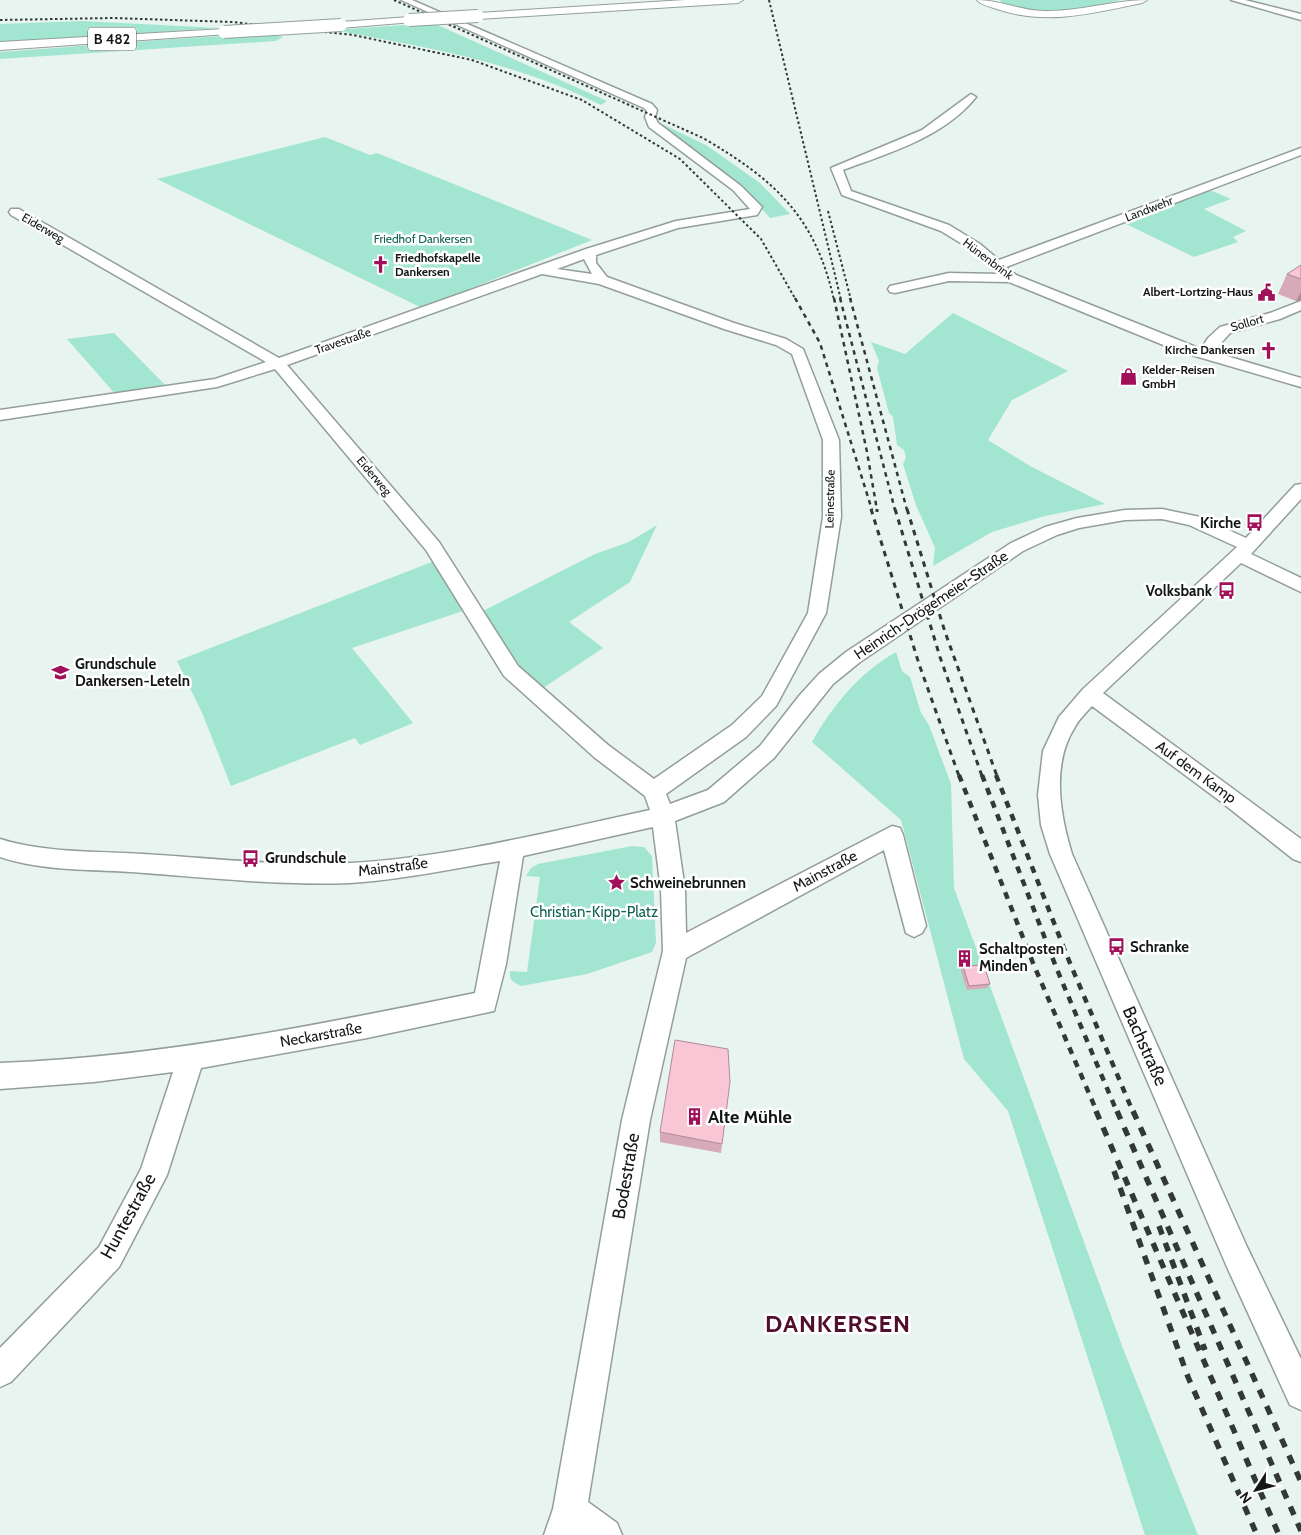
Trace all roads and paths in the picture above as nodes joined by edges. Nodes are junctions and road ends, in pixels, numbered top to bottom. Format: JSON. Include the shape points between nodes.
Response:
{"nodes":[{"id":1,"x":405,"y":0,"type":"edge"},
{"id":2,"x":738,"y":0,"type":"edge"},
{"id":3,"x":1142,"y":0,"type":"edge"},
{"id":4,"x":1235,"y":0,"type":"edge"},
{"id":5,"x":986,"y":1,"type":"edge"},
{"id":6,"x":1301,"y":17,"type":"edge"},
{"id":7,"x":0,"y":46,"type":"edge"},
{"id":8,"x":971,"y":97,"type":"dead end"},
{"id":9,"x":1301,"y":152,"type":"edge"},
{"id":10,"x":15,"y":212,"type":"dead end"},
{"id":11,"x":590,"y":252,"type":"junction"},
{"id":12,"x":996,"y":266,"type":"junction"},
{"id":13,"x":539,"y":271,"type":"junction"},
{"id":14,"x":1011,"y":278,"type":"junction"},
{"id":15,"x":602,"y":280,"type":"junction"},
{"id":16,"x":895,"y":289,"type":"dead end"},
{"id":17,"x":1301,"y":305,"type":"edge"},
{"id":18,"x":1204,"y":355,"type":"junction"},
{"id":19,"x":278,"y":363,"type":"junction"},
{"id":20,"x":1301,"y":383,"type":"edge"},
{"id":21,"x":0,"y":415,"type":"edge"},
{"id":22,"x":1301,"y":489,"type":"edge"},
{"id":23,"x":1244,"y":551,"type":"junction"},
{"id":24,"x":1301,"y":586,"type":"edge"},
{"id":25,"x":1090,"y":694,"type":"junction"},
{"id":26,"x":654,"y":791,"type":"junction"},
{"id":27,"x":663,"y":816,"type":"junction"},
{"id":28,"x":0,"y":848,"type":"edge"},
{"id":29,"x":513,"y":849,"type":"junction"},
{"id":30,"x":1301,"y":852,"type":"edge"},
{"id":31,"x":914,"y":926,"type":"dead end"},
{"id":32,"x":675,"y":951,"type":"junction"},
{"id":33,"x":192,"y":1057,"type":"junction"},
{"id":34,"x":0,"y":1076,"type":"edge"},
{"id":35,"x":0,"y":1371,"type":"edge"},
{"id":36,"x":1301,"y":1394,"type":"edge"},
{"id":37,"x":565,"y":1522,"type":"edge"},
{"id":38,"x":605,"y":1535,"type":"edge"}],
"edges":[{"from":1,"to":11,"type":"street","name":"Travestraße","via":[[648,106],[652,110],[650,117],[654,125],[756,207],[753,212],[676,225]]},
{"from":2,"to":7,"type":"main road","number":"B 482","bridge":true},
{"from":3,"to":5,"type":"main road","via":[[1047,15],[1020,14]]},
{"from":4,"to":6,"type":"street"},
{"from":8,"to":12,"type":"street","name":"Hünenbrink","via":[[937,127],[837,168],[846,193],[945,228],[976,247]]},
{"from":9,"to":12,"type":"street","name":"Landwehr"},
{"from":10,"to":19,"type":"street","name":"Eiderweg"},
{"from":11,"to":13,"type":"street","name":"Travestraße"},
{"from":11,"to":15,"type":"street","via":[[590,263]]},
{"from":12,"to":14,"type":"street","name":"Hünenbrink"},
{"from":13,"to":15,"type":"street","name":"Leinestraße"},
{"from":13,"to":19,"type":"street","name":"Travestraße"},
{"from":14,"to":16,"type":"street","via":[[949,277]]},
{"from":14,"to":18,"type":"street","name":"Hünenbrink"},
{"from":15,"to":26,"type":"street","name":"Leinestraße","via":[[781,342],[798,352],[831,440],[832,517],[817,613],[769,701],[740,731]]},
{"from":17,"to":18,"type":"street","name":"Sollort","via":[[1225,330]]},
{"from":18,"to":20,"type":"street","name":"Hünenbrink"},
{"from":19,"to":21,"type":"street","name":"Travestraße","via":[[202,387]]},
{"from":19,"to":26,"type":"street","name":"Eiderweg","via":[[433,546],[512,671],[601,751]]},
{"from":22,"to":23,"type":"street","name":"Bachstraße"},
{"from":23,"to":24,"type":"street","name":"Heinrich-Drögemeier-Straße"},
{"from":23,"to":25,"type":"street","name":"Bachstraße"},
{"from":23,"to":27,"type":"street","name":"Heinrich-Drögemeier-Straße","via":[[1194,521],[1162,514],[1125,515],[1051,531],[1017,547],[853,657],[806,701],[767,752],[716,796]]},
{"from":25,"to":30,"type":"street","name":"Auf dem Kamp"},
{"from":25,"to":36,"type":"street","name":"Bachstraße","via":[[1066,723],[1053,751],[1049,795],[1052,825],[1237,1257]]},
{"from":26,"to":27,"type":"street"},
{"from":27,"to":29,"type":"street","name":"Mainstraße"},
{"from":27,"to":32,"type":"street","name":"Bodestraße","via":[[673,890]]},
{"from":28,"to":29,"type":"street","name":"Mainstraße","via":[[49,857],[260,871],[349,873]]},
{"from":29,"to":33,"type":"street","name":"Neckarstraße","via":[[485,1002],[382,1025]]},
{"from":31,"to":32,"type":"street","name":"Mainstraße","via":[[892,835]]},
{"from":32,"to":37,"type":"street","name":"Bodestraße","via":[[636,1120]]},
{"from":33,"to":34,"type":"street","name":"Neckarstraße","via":[[63,1074]]},
{"from":33,"to":35,"type":"street","name":"Huntestraße","via":[[153,1175],[109,1258]]},
{"from":37,"to":38,"type":"street"}]}
